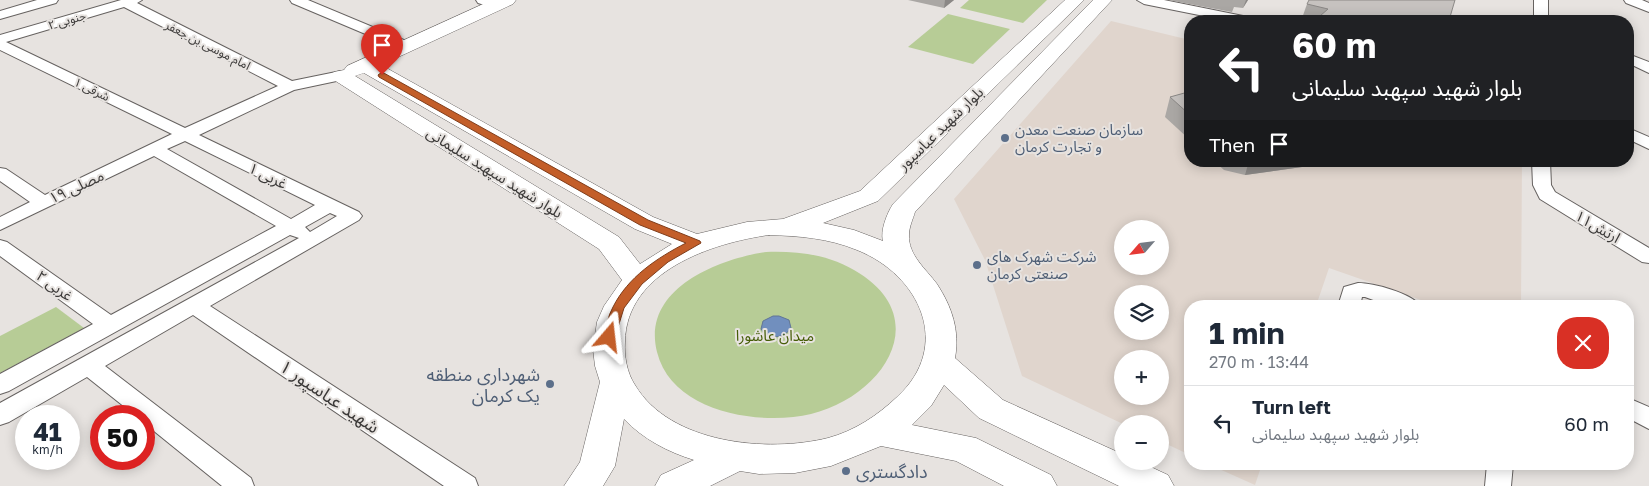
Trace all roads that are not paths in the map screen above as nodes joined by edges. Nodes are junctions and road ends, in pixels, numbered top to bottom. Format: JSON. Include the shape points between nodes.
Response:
{"nodes":[{"id":1,"x":51,"y":0,"type":"edge"},
{"id":2,"x":96,"y":0,"type":"edge"},
{"id":3,"x":297,"y":0,"type":"edge"},
{"id":4,"x":1075,"y":0,"type":"edge"},
{"id":5,"x":1104,"y":0,"type":"edge"},
{"id":6,"x":1144,"y":0,"type":"edge"},
{"id":7,"x":1541,"y":0,"type":"edge"},
{"id":8,"x":1631,"y":0,"type":"edge"},
{"id":9,"x":495,"y":2,"type":"edge"},
{"id":10,"x":125,"y":3,"type":"edge"},
{"id":11,"x":1649,"y":8,"type":"edge"},
{"id":12,"x":0,"y":15,"type":"edge"},
{"id":13,"x":1218,"y":15,"type":"edge"},
{"id":14,"x":1541,"y":15,"type":"edge"},
{"id":15,"x":0,"y":39,"type":"edge"},
{"id":16,"x":0,"y":44,"type":"edge"},
{"id":17,"x":406,"y":46,"type":"junction"},
{"id":18,"x":1634,"y":61,"type":"edge"},
{"id":19,"x":365,"y":65,"type":"junction"},
{"id":20,"x":1649,"y":68,"type":"edge"},
{"id":21,"x":341,"y":76,"type":"junction"},
{"id":22,"x":290,"y":86,"type":"junction"},
{"id":23,"x":184,"y":135,"type":"junction"},
{"id":24,"x":1634,"y":136,"type":"edge"},
{"id":25,"x":1649,"y":144,"type":"edge"},
{"id":26,"x":154,"y":149,"type":"junction"},
{"id":27,"x":1541,"y":167,"type":"edge"},
{"id":28,"x":0,"y":174,"type":"edge"},
{"id":29,"x":43,"y":202,"type":"junction"},
{"id":30,"x":330,"y":205,"type":"junction"},
{"id":31,"x":0,"y":224,"type":"edge"},
{"id":32,"x":291,"y":227,"type":"junction"},
{"id":33,"x":787,"y":227,"type":"junction"},
{"id":34,"x":312,"y":239,"type":"junction"},
{"id":35,"x":696,"y":243,"type":"junction"},
{"id":36,"x":0,"y":246,"type":"edge"},
{"id":37,"x":1649,"y":257,"type":"edge"},
{"id":38,"x":904,"y":266,"type":"junction"},
{"id":39,"x":638,"y":281,"type":"junction"},
{"id":40,"x":1353,"y":298,"type":"edge"},
{"id":41,"x":1393,"y":300,"type":"edge"},
{"id":42,"x":195,"y":306,"type":"junction"},
{"id":43,"x":110,"y":325,"type":"junction"},
{"id":44,"x":938,"y":362,"type":"junction"},
{"id":45,"x":88,"y":366,"type":"junction"},
{"id":46,"x":616,"y":383,"type":"junction"},
{"id":47,"x":0,"y":385,"type":"edge"},
{"id":48,"x":1634,"y":411,"type":"edge"},
{"id":49,"x":0,"y":415,"type":"edge"},
{"id":50,"x":1649,"y":419,"type":"edge"},
{"id":51,"x":878,"y":432,"type":"junction"},
{"id":52,"x":736,"y":457,"type":"junction"},
{"id":53,"x":1499,"y":470,"type":"edge"},
{"id":54,"x":241,"y":486,"type":"edge"},
{"id":55,"x":465,"y":486,"type":"edge"},
{"id":56,"x":583,"y":486,"type":"edge"},
{"id":57,"x":674,"y":486,"type":"edge"},
{"id":58,"x":1038,"y":486,"type":"edge"},
{"id":59,"x":1155,"y":486,"type":"edge"},
{"id":60,"x":1498,"y":486,"type":"edge"}],
"edges":[{"from":1,"to":12,"type":"street"},
{"from":2,"to":10,"type":"street","name":"امام موسی بن جعفر"},
{"from":3,"to":17,"type":"street"},
{"from":4,"to":33,"type":"main road","name":"بلوار شهید عباسپور","via":[[869,196]]},
{"from":5,"to":38,"type":"main road","name":"بلوار شهید عباسپور","via":[[902,210],[895,236]]},
{"from":6,"to":13,"type":"street"},
{"from":7,"to":14,"type":"street"},
{"from":8,"to":11,"type":"street"},
{"from":9,"to":17,"type":"main road"},
{"from":10,"to":15,"type":"street","name":"جنوبی ۲"},
{"from":10,"to":22,"type":"street","name":"امام موسی بن جعفر"},
{"from":16,"to":23,"type":"street","name":"شرقی ۱"},
{"from":17,"to":19,"type":"main road"},
{"from":18,"to":20,"type":"street"},
{"from":19,"to":21,"type":"main road"},
{"from":19,"to":35,"type":"main road","name":"بلوار شهید سپهبد سلیمانی","via":[[644,223]]},
{"from":21,"to":22,"type":"street","name":"مصلی ۱۹"},
{"from":21,"to":39,"type":"main road","name":"بلوار شهید سپهبد سلیمانی","via":[[609,244]]},
{"from":22,"to":23,"type":"street","name":"مصلی ۱۹"},
{"from":23,"to":26,"type":"street","name":"مصلی ۱۹"},
{"from":23,"to":30,"type":"street","name":"۱ غربی"},
{"from":24,"to":25,"type":"street"},
{"from":26,"to":29,"type":"street","name":"مصلی ۱۹"},
{"from":26,"to":32,"type":"street"},
{"from":27,"to":37,"type":"street","name":"ارتش۱۱","via":[[1542,185],[1547,195]]},
{"from":28,"to":29,"type":"street"},
{"from":29,"to":31,"type":"street","name":"مصلی ۱۹"},
{"from":30,"to":32,"type":"street"},
{"from":30,"to":34,"type":"street","name":"۱ غربی","via":[[352,216]]},
{"from":32,"to":34,"type":"street"},
{"from":32,"to":43,"type":"street"},
{"from":33,"to":35,"type":"main road","via":[[731,232]]},
{"from":33,"to":38,"type":"main road","via":[[842,235],[875,248]]},
{"from":34,"to":42,"type":"street"},
{"from":35,"to":39,"type":"main road","via":[[664,260]]},
{"from":36,"to":43,"type":"street","name":"۲ غربی"},
{"from":38,"to":44,"type":"main road","via":[[926,289],[938,316],[941,338]]},
{"from":39,"to":46,"type":"main road","via":[[618,307],[609,337],[608,352]]},
{"from":40,"to":41,"type":"street","via":[[1368,291]]},
{"from":42,"to":45,"type":"street"},
{"from":42,"to":55,"type":"street","name":"شهید عباسپور ۱"},
{"from":43,"to":47,"type":"street"},
{"from":44,"to":51,"type":"main road","via":[[933,377],[911,406]]},
{"from":44,"to":59,"type":"main road","via":[[991,408]]},
{"from":45,"to":49,"type":"street"},
{"from":45,"to":54,"type":"street"},
{"from":46,"to":52,"type":"main road","via":[[637,412],[669,436],[690,446]]},
{"from":46,"to":56,"type":"main road","via":[[596,466]]},
{"from":48,"to":50,"type":"street"},
{"from":51,"to":52,"type":"main road","via":[[858,442],[811,456]]},
{"from":51,"to":58,"type":"main road","via":[[963,448]]},
{"from":52,"to":57,"type":"main road"},
{"from":53,"to":60,"type":"street"}]}
